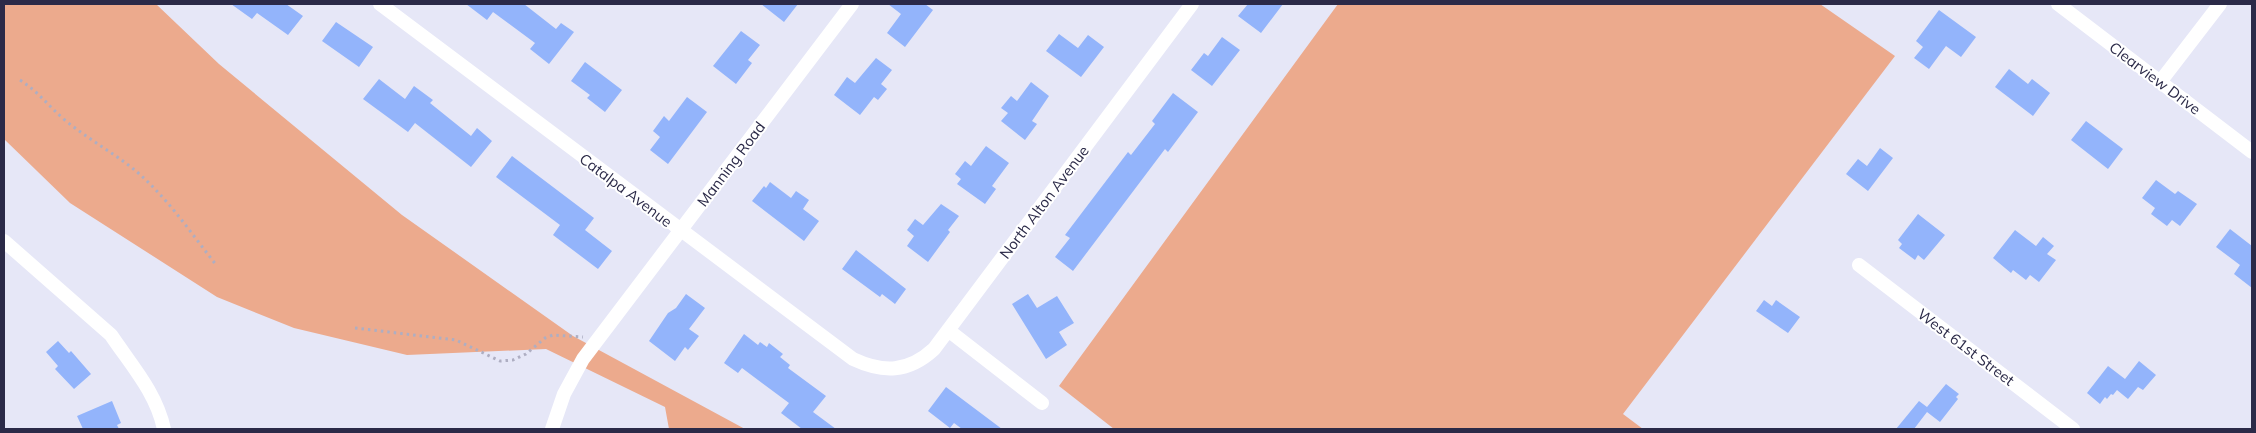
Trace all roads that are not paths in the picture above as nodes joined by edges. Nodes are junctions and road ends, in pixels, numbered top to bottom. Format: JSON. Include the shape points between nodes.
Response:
{"nodes":[{"id":1,"x":380,"y":4,"type":"edge"},
{"id":2,"x":852,"y":4,"type":"edge"},
{"id":3,"x":1192,"y":4,"type":"edge"},
{"id":4,"x":2058,"y":4,"type":"edge"},
{"id":5,"x":2220,"y":4,"type":"edge"},
{"id":6,"x":2160,"y":82,"type":"junction"},
{"id":7,"x":2252,"y":152,"type":"edge"},
{"id":8,"x":681,"y":230,"type":"junction"},
{"id":9,"x":4,"y":241,"type":"edge"},
{"id":10,"x":1859,"y":265,"type":"dead end"},
{"id":11,"x":948,"y":330,"type":"junction"},
{"id":12,"x":876,"y":368,"type":"joint"},
{"id":13,"x":1042,"y":403,"type":"dead end"},
{"id":14,"x":164,"y":429,"type":"edge"},
{"id":15,"x":552,"y":429,"type":"edge"},
{"id":16,"x":2073,"y":429,"type":"edge"}],
"edges":[{"from":1,"to":8,"type":"street","name":"Catalpa Avenue"},
{"from":2,"to":8,"type":"street","name":"Manning Road"},
{"from":3,"to":11,"type":"street","name":"North Alton Avenue"},
{"from":4,"to":6,"type":"street","name":"Clearview Drive"},
{"from":5,"to":6,"type":"street"},
{"from":6,"to":7,"type":"street","name":"Clearview Drive"},
{"from":8,"to":12,"type":"street","name":"Catalpa Avenue","via":[[853,359]]},
{"from":8,"to":15,"type":"street","name":"Manning Road","via":[[569,382]]},
{"from":9,"to":14,"type":"street","via":[[111,335],[147,387]]},
{"from":10,"to":16,"type":"street","name":"West 61st Street"},
{"from":11,"to":12,"type":"street","name":"North Alton Avenue","via":[[934,349],[912,364],[890,369]]},
{"from":11,"to":13,"type":"street"}]}
